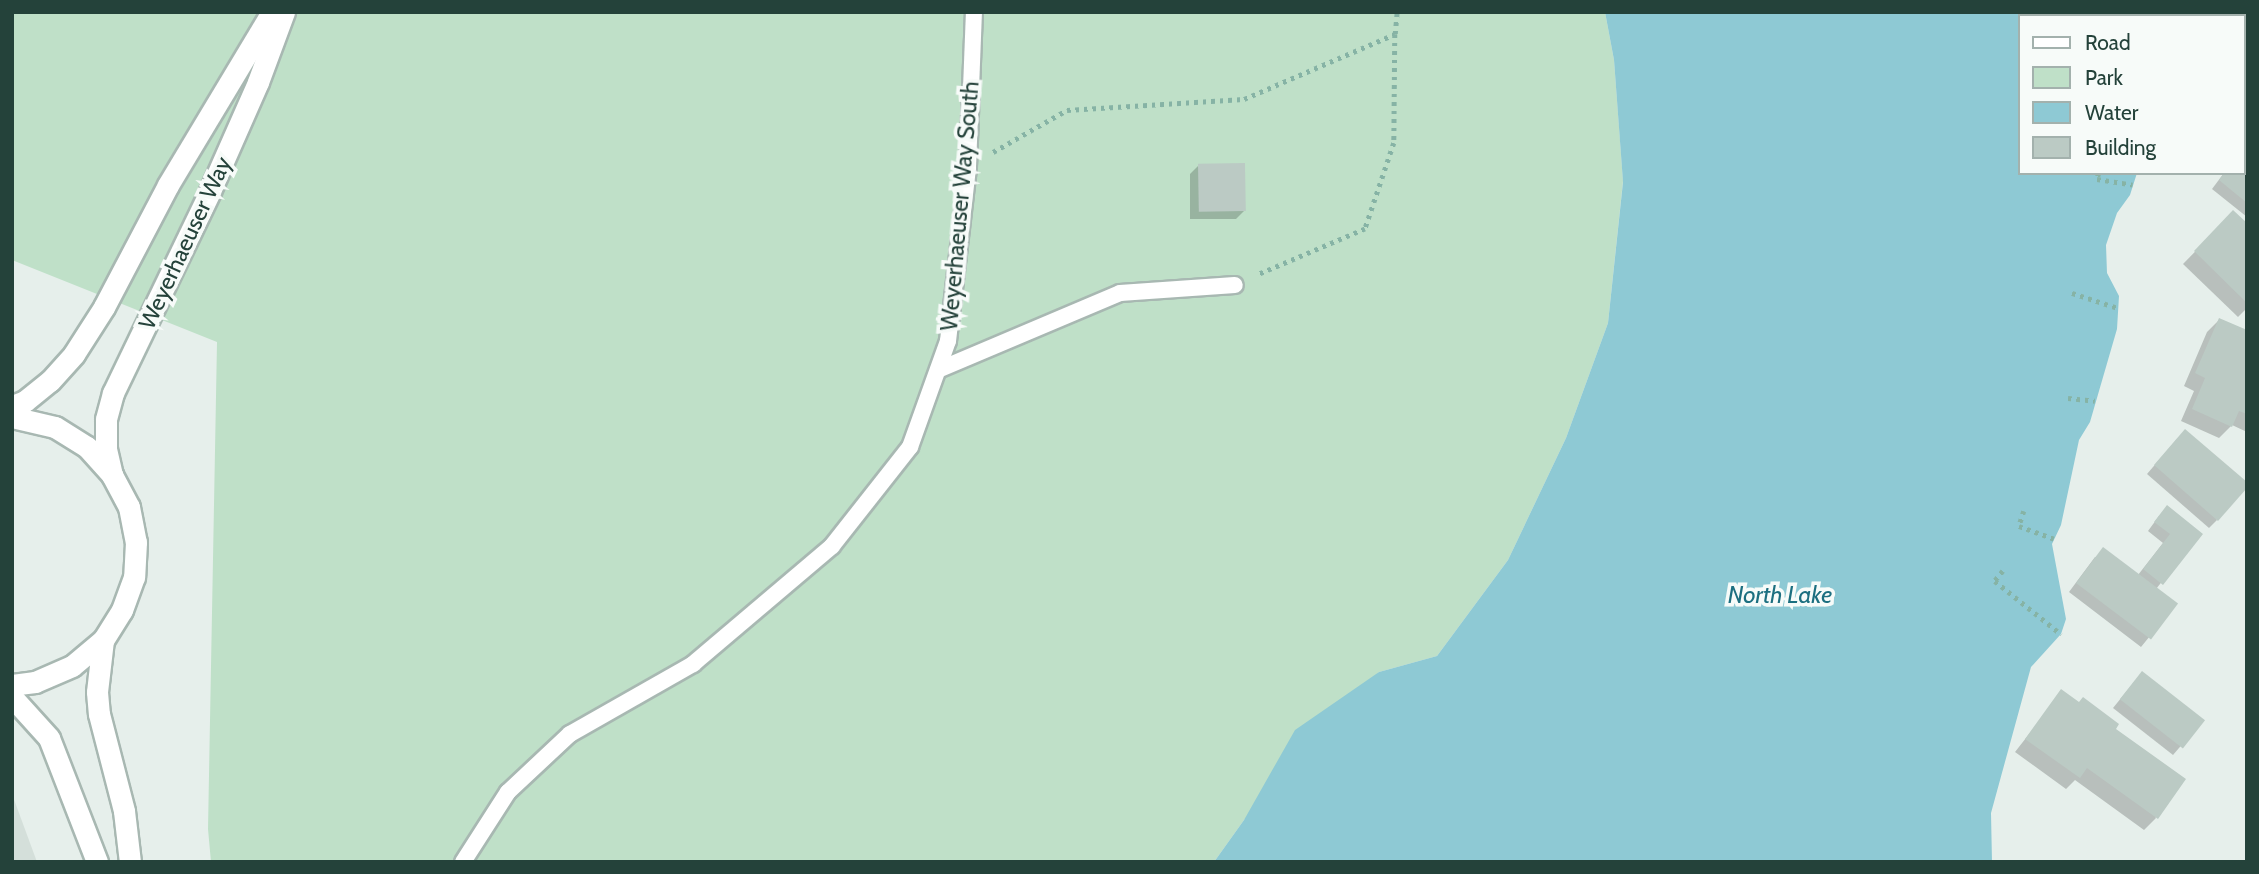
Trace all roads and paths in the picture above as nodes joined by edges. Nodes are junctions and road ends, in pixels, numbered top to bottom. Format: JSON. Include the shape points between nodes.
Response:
{"nodes":[{"id":1,"x":272,"y":12,"type":"edge"},
{"id":2,"x":284,"y":12,"type":"edge"},
{"id":3,"x":974,"y":12,"type":"edge"},
{"id":4,"x":1397,"y":12,"type":"edge"},
{"id":5,"x":1395,"y":34,"type":"junction"},
{"id":6,"x":968,"y":167,"type":"junction"},
{"id":7,"x":2098,"y":175,"type":"edge"},
{"id":8,"x":2133,"y":185,"type":"dead end"},
{"id":9,"x":1235,"y":285,"type":"joint"},
{"id":10,"x":2071,"y":293,"type":"dead end"},
{"id":11,"x":2118,"y":308,"type":"dead end"},
{"id":12,"x":938,"y":370,"type":"junction"},
{"id":13,"x":2068,"y":398,"type":"dead end"},
{"id":14,"x":2095,"y":401,"type":"dead end"},
{"id":15,"x":12,"y":406,"type":"edge"},
{"id":16,"x":12,"y":417,"type":"edge"},
{"id":17,"x":112,"y":475,"type":"junction"},
{"id":18,"x":2024,"y":511,"type":"dead end"},
{"id":19,"x":2054,"y":539,"type":"dead end"},
{"id":20,"x":2003,"y":571,"type":"dead end"},
{"id":21,"x":2061,"y":634,"type":"dead end"},
{"id":22,"x":103,"y":640,"type":"junction"},
{"id":23,"x":12,"y":685,"type":"edge"},
{"id":24,"x":12,"y":697,"type":"edge"},
{"id":25,"x":97,"y":862,"type":"edge"},
{"id":26,"x":130,"y":862,"type":"edge"},
{"id":27,"x":463,"y":862,"type":"edge"}],
"edges":[{"from":1,"to":15,"type":"street","name":"Weyerhaeuser Way","via":[[74,354],[50,381]]},
{"from":2,"to":17,"type":"street","name":"Weyerhaeuser Way","via":[[226,155],[114,393],[106,419]]},
{"from":3,"to":6,"type":"lane","name":"Weyerhaeuser Way South"},
{"from":4,"to":5,"type":"path"},
{"from":5,"to":6,"type":"path","via":[[1244,99],[1067,110]]},
{"from":5,"to":9,"type":"path","via":[[1394,144],[1365,229]]},
{"from":6,"to":12,"type":"lane","name":"Weyerhaeuser Way South","via":[[948,341]]},
{"from":7,"to":8,"type":"path","via":[[2097,179]]},
{"from":9,"to":12,"type":"lane","via":[[1119,293]]},
{"from":10,"to":11,"type":"path"},
{"from":12,"to":27,"type":"lane","name":"Weyerhaeuser Way South","via":[[910,447],[832,546],[693,664],[570,734],[508,792]]},
{"from":13,"to":14,"type":"path"},
{"from":16,"to":17,"type":"street","via":[[55,427],[87,447]]},
{"from":17,"to":22,"type":"street","via":[[128,507],[136,542],[122,610]]},
{"from":18,"to":19,"type":"path","via":[[2019,526]]},
{"from":20,"to":21,"type":"path","via":[[1995,581]]},
{"from":22,"to":23,"type":"street","via":[[72,666],[35,682]]},
{"from":22,"to":26,"type":"street","via":[[99,714],[124,811]]},
{"from":24,"to":25,"type":"street","via":[[49,738]]}]}
